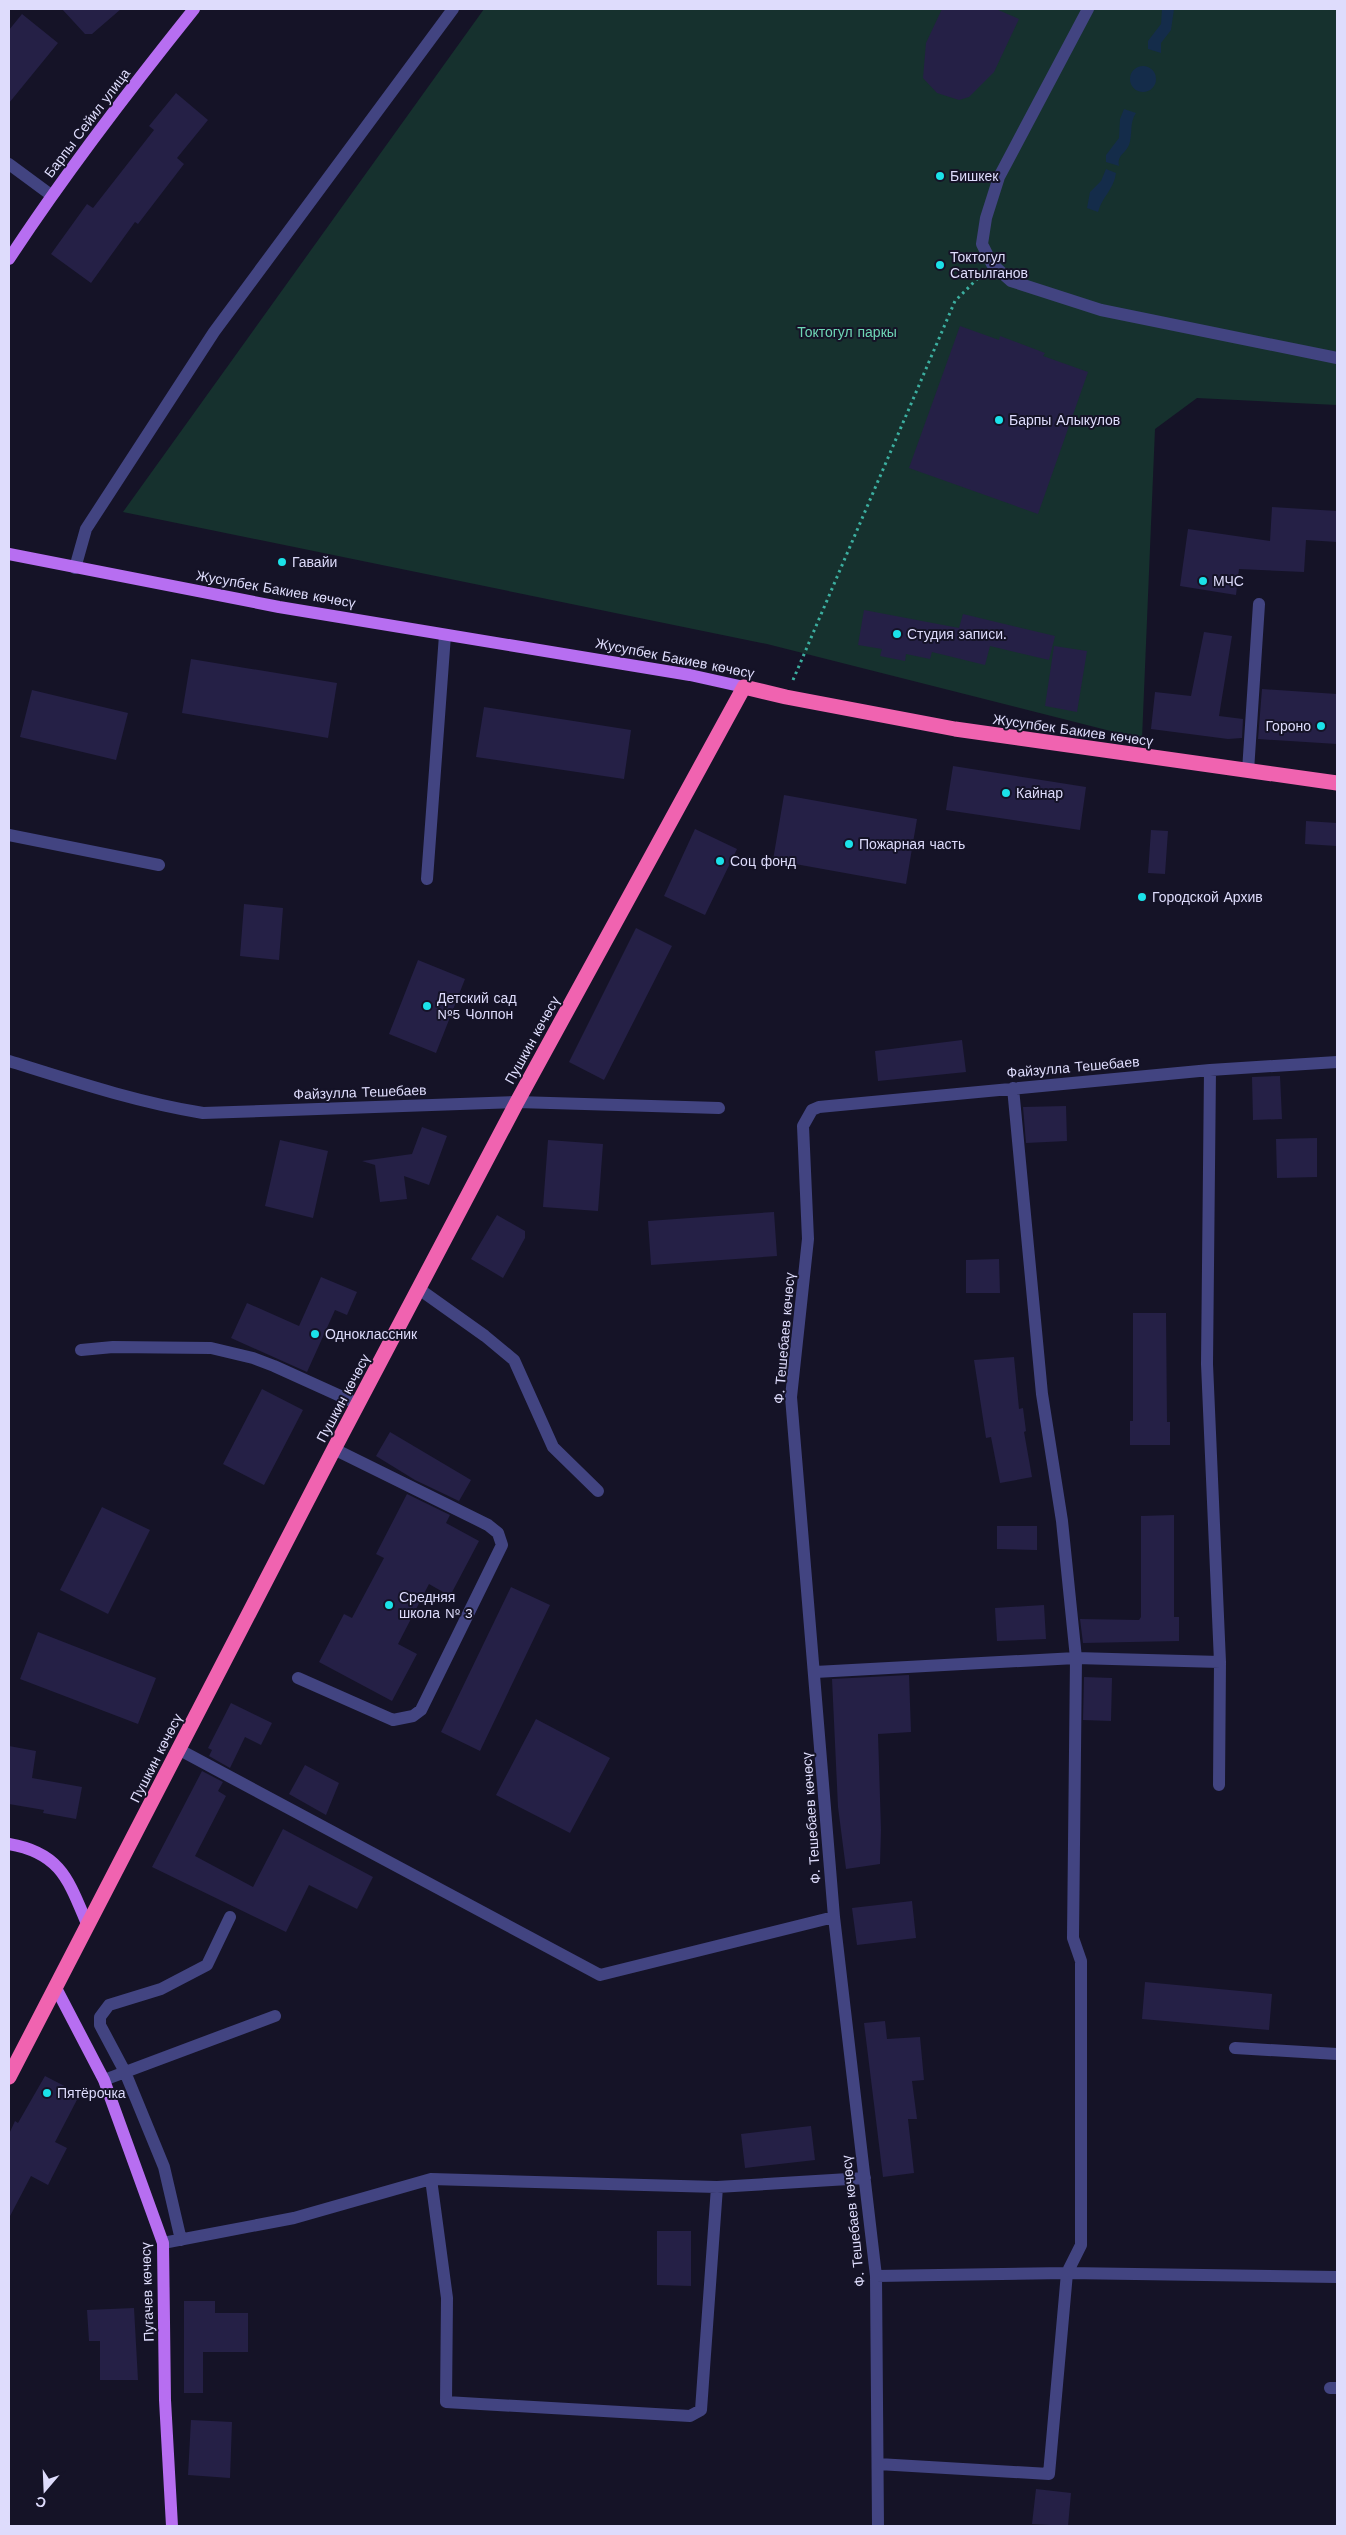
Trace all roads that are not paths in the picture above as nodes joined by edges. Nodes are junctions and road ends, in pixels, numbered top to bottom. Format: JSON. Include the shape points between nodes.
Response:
{"nodes":[{"id":1,"x":194,"y":9,"type":"edge"},
{"id":2,"x":452,"y":9,"type":"edge"},
{"id":3,"x":1088,"y":9,"type":"edge"},
{"id":4,"x":9,"y":164,"type":"edge"},
{"id":5,"x":51,"y":195,"type":"junction"},
{"id":6,"x":9,"y":259,"type":"edge"},
{"id":7,"x":1337,"y":358,"type":"edge"},
{"id":8,"x":9,"y":554,"type":"edge"},
{"id":9,"x":75,"y":568,"type":"junction"},
{"id":10,"x":1259,"y":604,"type":"dead end"},
{"id":11,"x":445,"y":634,"type":"junction"},
{"id":12,"x":744,"y":687,"type":"junction"},
{"id":13,"x":1248,"y":771,"type":"junction"},
{"id":14,"x":1337,"y":783,"type":"edge"},
{"id":15,"x":9,"y":835,"type":"edge"},
{"id":16,"x":159,"y":865,"type":"dead end"},
{"id":17,"x":427,"y":879,"type":"dead end"},
{"id":18,"x":9,"y":1061,"type":"edge"},
{"id":19,"x":1337,"y":1062,"type":"edge"},
{"id":20,"x":1210,"y":1070,"type":"junction"},
{"id":21,"x":1013,"y":1088,"type":"junction"},
{"id":22,"x":517,"y":1102,"type":"junction"},
{"id":23,"x":719,"y":1108,"type":"dead end"},
{"id":24,"x":812,"y":1110,"type":"joint"},
{"id":25,"x":419,"y":1288,"type":"junction"},
{"id":26,"x":82,"y":1350,"type":"dead end"},
{"id":27,"x":358,"y":1404,"type":"junction"},
{"id":28,"x":334,"y":1449,"type":"junction"},
{"id":29,"x":598,"y":1491,"type":"dead end"},
{"id":30,"x":1076,"y":1658,"type":"junction"},
{"id":31,"x":1220,"y":1662,"type":"junction"},
{"id":32,"x":815,"y":1672,"type":"junction"},
{"id":33,"x":298,"y":1678,"type":"dead end"},
{"id":34,"x":178,"y":1749,"type":"junction"},
{"id":35,"x":1219,"y":1785,"type":"dead end"},
{"id":36,"x":9,"y":1844,"type":"edge"},
{"id":37,"x":834,"y":1917,"type":"junction"},
{"id":38,"x":230,"y":1918,"type":"dead end"},
{"id":39,"x":88,"y":1926,"type":"junction"},
{"id":40,"x":56,"y":1988,"type":"junction"},
{"id":41,"x":275,"y":2016,"type":"dead end"},
{"id":42,"x":1235,"y":2048,"type":"dead end"},
{"id":43,"x":1337,"y":2054,"type":"edge"},
{"id":44,"x":124,"y":2072,"type":"junction"},
{"id":45,"x":9,"y":2077,"type":"edge"},
{"id":46,"x":104,"y":2080,"type":"junction"},
{"id":47,"x":865,"y":2178,"type":"junction"},
{"id":48,"x":431,"y":2180,"type":"junction"},
{"id":49,"x":717,"y":2187,"type":"junction"},
{"id":50,"x":181,"y":2240,"type":"junction"},
{"id":51,"x":163,"y":2243,"type":"junction"},
{"id":52,"x":1067,"y":2272,"type":"junction"},
{"id":53,"x":876,"y":2276,"type":"junction"},
{"id":54,"x":1337,"y":2277,"type":"edge"},
{"id":55,"x":878,"y":2464,"type":"junction"},
{"id":56,"x":172,"y":2526,"type":"edge"},
{"id":57,"x":878,"y":2526,"type":"edge"}],
"edges":[{"from":1,"to":5,"type":"main road","name":"Барпы Сейил улица","via":[[112,111]]},
{"from":2,"to":9,"type":"street","via":[[214,332],[86,529]]},
{"from":3,"to":7,"type":"street","via":[[999,177],[986,218],[982,244],[992,264],[1011,281],[1100,310]]},
{"from":4,"to":5,"type":"street"},
{"from":5,"to":6,"type":"main road","name":"Барпы Сейил улица"},
{"from":8,"to":9,"type":"main road","name":"Жусупбек Бакиев көчөсү"},
{"from":9,"to":11,"type":"main road","name":"Жусупбек Бакиев көчөсү","via":[[279,607]]},
{"from":10,"to":13,"type":"street"},
{"from":11,"to":12,"type":"main road","name":"Жусупбек Бакиев көчөсү"},
{"from":11,"to":17,"type":"street"},
{"from":12,"to":13,"type":"highway","name":"Жусупбек Бакиев көчөсү","via":[[955,729]]},
{"from":12,"to":22,"type":"highway","name":"Пушкин көчөсү"},
{"from":13,"to":14,"type":"highway","name":"Жусупбек Бакиев көчөсү"},
{"from":15,"to":16,"type":"street"},
{"from":18,"to":22,"type":"street","name":"Файзулла Тешебаев","via":[[114,1094],[203,1112]]},
{"from":19,"to":20,"type":"street","name":"Файзулла Тешебаев"},
{"from":20,"to":21,"type":"street","name":"Файзулла Тешебаев"},
{"from":20,"to":31,"type":"street","via":[[1207,1364]]},
{"from":21,"to":24,"type":"street","name":"Файзулла Тешебаев"},
{"from":21,"to":30,"type":"street","via":[[1042,1394],[1062,1521]]},
{"from":22,"to":23,"type":"street","name":"Файзулла Тешебаев"},
{"from":22,"to":25,"type":"highway","name":"Пушкин көчөсү"},
{"from":24,"to":32,"type":"street","name":"Ф. Тешебаев көчөсү","via":[[803,1126],[808,1239],[791,1397]]},
{"from":25,"to":27,"type":"highway","name":"Пушкин көчөсү"},
{"from":25,"to":29,"type":"street","via":[[514,1360],[553,1447]]},
{"from":26,"to":27,"type":"street","via":[[113,1346],[211,1348],[267,1364]]},
{"from":27,"to":28,"type":"highway","name":"Пушкин көчөсү"},
{"from":28,"to":33,"type":"street","via":[[488,1525],[498,1533],[502,1545],[421,1710],[413,1716],[393,1720]]},
{"from":28,"to":34,"type":"highway","name":"Пушкин көчөсү"},
{"from":30,"to":31,"type":"street"},
{"from":30,"to":32,"type":"street"},
{"from":30,"to":52,"type":"street","via":[[1072,1938],[1082,1961],[1081,2245]]},
{"from":31,"to":35,"type":"street"},
{"from":32,"to":37,"type":"street","name":"Ф. Тешебаев көчөсү"},
{"from":34,"to":37,"type":"street","via":[[600,1975]]},
{"from":34,"to":39,"type":"highway","name":"Пушкин көчөсү"},
{"from":36,"to":39,"type":"main road","via":[[51,1860],[68,1878]]},
{"from":37,"to":47,"type":"street","name":"Ф. Тешебаев көчөсү"},
{"from":38,"to":44,"type":"street","via":[[207,1965],[161,1989],[109,2005],[100,2017],[100,2025]]},
{"from":39,"to":40,"type":"highway","name":"Пушкин көчөсү"},
{"from":40,"to":45,"type":"highway","name":"Пушкин көчөсү"},
{"from":40,"to":46,"type":"main road","name":"Пугачев көчөсү"},
{"from":41,"to":44,"type":"street"},
{"from":42,"to":43,"type":"street"},
{"from":44,"to":46,"type":"street"},
{"from":44,"to":50,"type":"street","via":[[164,2167]]},
{"from":46,"to":51,"type":"main road","name":"Пугачев көчөсү"},
{"from":47,"to":49,"type":"street"},
{"from":47,"to":53,"type":"street","name":"Ф. Тешебаев көчөсү"},
{"from":48,"to":49,"type":"street"},
{"from":48,"to":49,"type":"street","via":[[447,2298],[446,2402],[690,2416],[701,2410]]},
{"from":48,"to":50,"type":"street","via":[[294,2218]]},
{"from":50,"to":51,"type":"street"},
{"from":51,"to":56,"type":"main road","name":"Пугачев көчөсү","via":[[165,2400]]},
{"from":52,"to":53,"type":"street"},
{"from":52,"to":54,"type":"street"},
{"from":52,"to":55,"type":"street","via":[[1049,2474]]},
{"from":53,"to":55,"type":"street","name":"Ф. Тешебаев көчөсү"},
{"from":55,"to":57,"type":"street","name":"Ф. Тешебаев көчөсү"}]}
